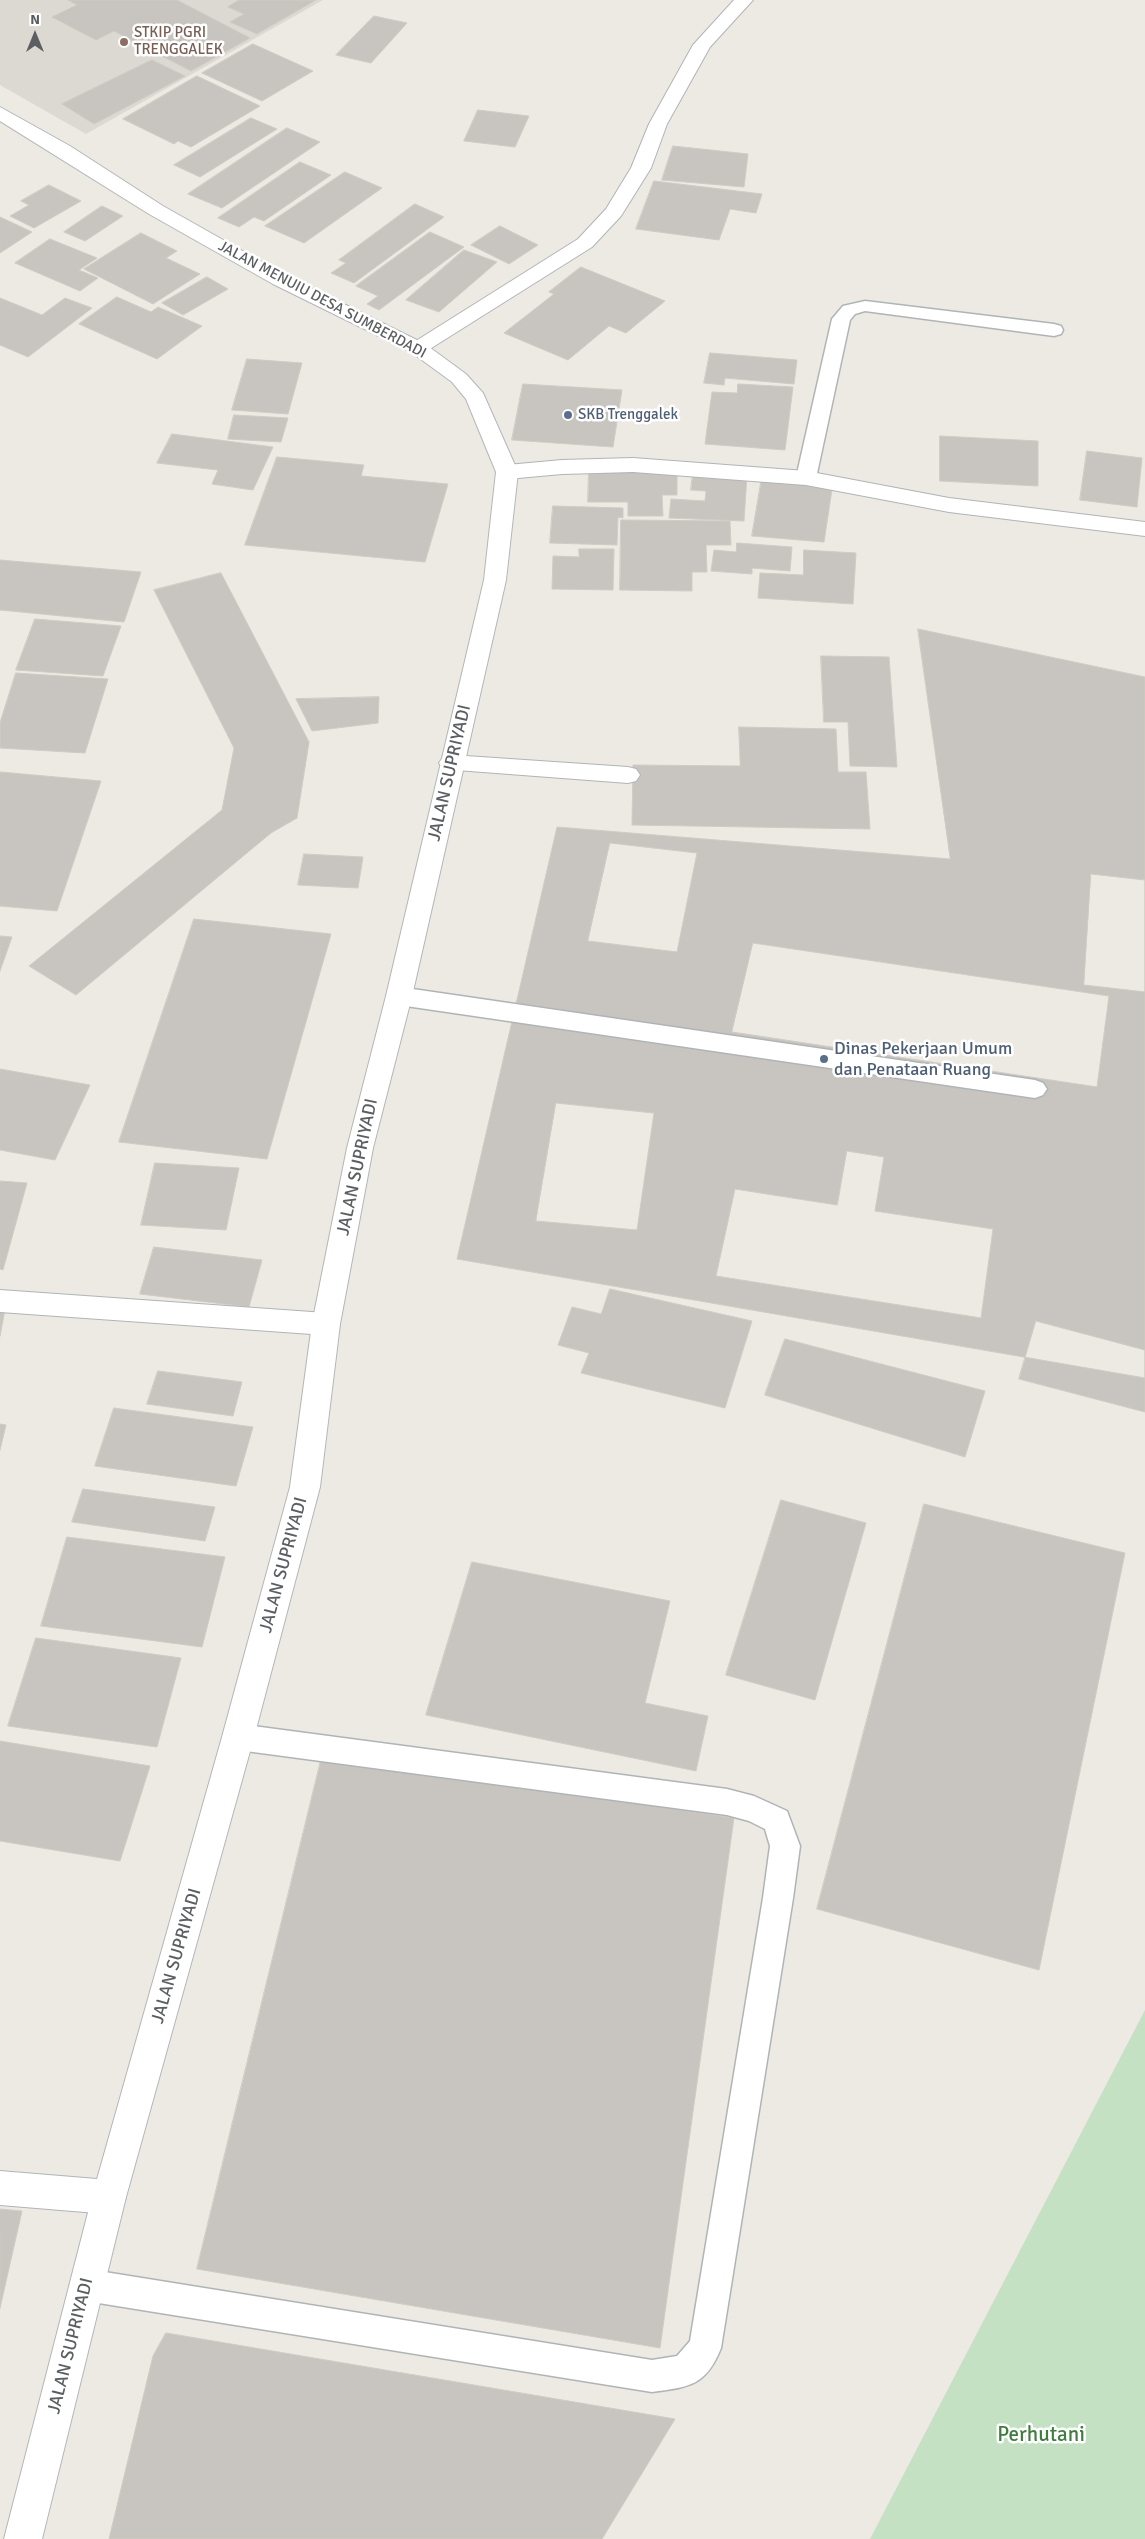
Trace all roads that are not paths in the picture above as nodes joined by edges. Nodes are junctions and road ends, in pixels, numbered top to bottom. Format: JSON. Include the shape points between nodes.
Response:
{"nodes":[{"id":1,"x":744,"y":0,"type":"edge"},
{"id":2,"x":0,"y":113,"type":"edge"},
{"id":3,"x":1054,"y":330,"type":"dead end"},
{"id":4,"x":418,"y":348,"type":"junction"},
{"id":5,"x":507,"y":472,"type":"junction"},
{"id":6,"x":806,"y":478,"type":"junction"},
{"id":7,"x":1145,"y":529,"type":"edge"},
{"id":8,"x":496,"y":580,"type":"joint"},
{"id":9,"x":451,"y":764,"type":"junction"},
{"id":10,"x":628,"y":775,"type":"dead end"},
{"id":11,"x":405,"y":997,"type":"junction"},
{"id":12,"x":1035,"y":1090,"type":"dead end"},
{"id":13,"x":0,"y":1301,"type":"edge"},
{"id":14,"x":326,"y":1324,"type":"junction"},
{"id":15,"x":245,"y":1738,"type":"junction"},
{"id":16,"x":0,"y":2188,"type":"edge"},
{"id":17,"x":110,"y":2197,"type":"junction"},
{"id":18,"x":96,"y":2287,"type":"junction"},
{"id":19,"x":23,"y":2539,"type":"edge"}],
"edges":[{"from":1,"to":4,"type":"main road","via":[[702,45],[658,124],[641,168],[614,212],[585,243]]},
{"from":2,"to":4,"type":"main road","name":"JALAN MENUIU DESA SUMBERDADI","via":[[156,210],[280,280]]},
{"from":3,"to":6,"type":"lane","via":[[865,306],[849,310],[841,319]]},
{"from":4,"to":5,"type":"main road","name":"JALAN MENUIU DESA SUMBERDADI","via":[[459,378],[476,397]]},
{"from":5,"to":6,"type":"main road","via":[[633,465]]},
{"from":5,"to":8,"type":"main road","name":"JALAN MENUIU DESA SUMBERDADI"},
{"from":6,"to":7,"type":"main road","via":[[950,505]]},
{"from":8,"to":9,"type":"main road","name":"JALAN SUPRIYADI"},
{"from":9,"to":10,"type":"main road"},
{"from":9,"to":11,"type":"main road","name":"JALAN SUPRIYADI"},
{"from":11,"to":12,"type":"lane"},
{"from":11,"to":14,"type":"main road","name":"JALAN SUPRIYADI","via":[[360,1148]]},
{"from":13,"to":14,"type":"main road"},
{"from":14,"to":15,"type":"main road","name":"JALAN SUPRIYADI","via":[[304,1487]]},
{"from":15,"to":17,"type":"main road","name":"JALAN SUPRIYADI"},
{"from":15,"to":18,"type":"lane","via":[[727,1802],[754,1809],[777,1820],[784,1846],[778,1898],[705,2348],[686,2371],[652,2376]]},
{"from":16,"to":17,"type":"main road"},
{"from":17,"to":18,"type":"main road","name":"JALAN SUPRIYADI"},
{"from":18,"to":19,"type":"main road","name":"JALAN SUPRIYADI"}]}
